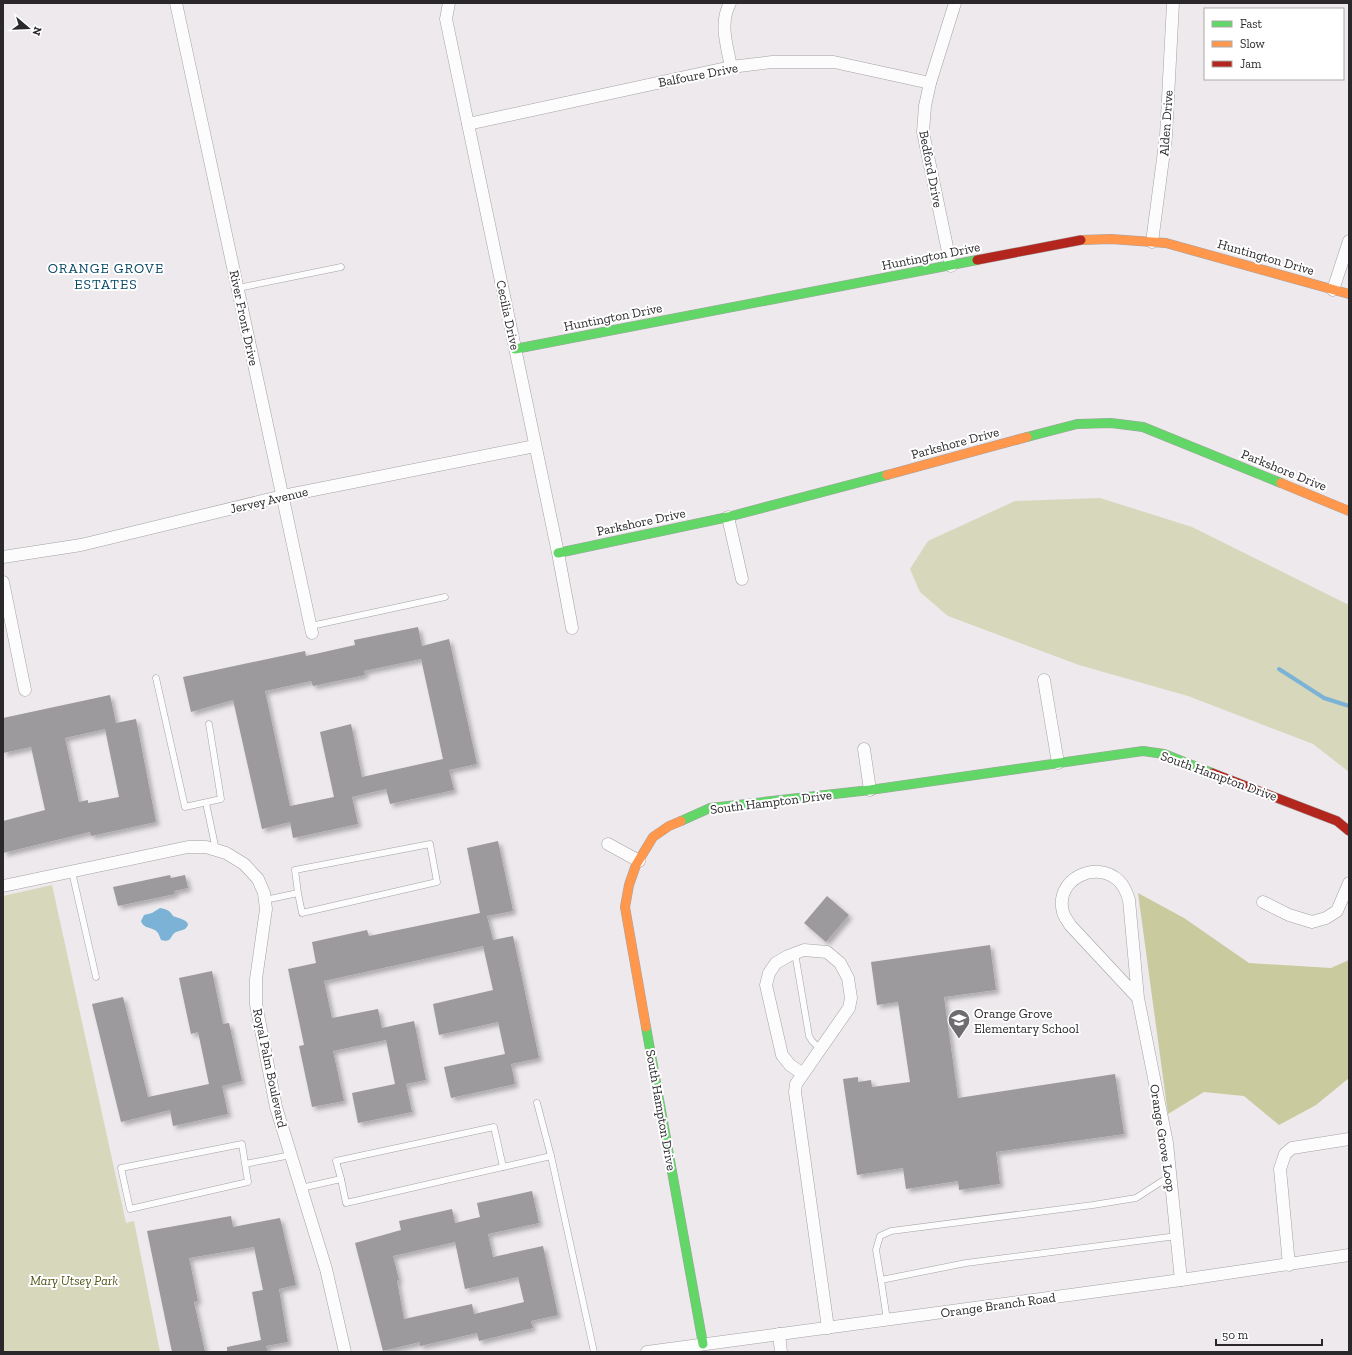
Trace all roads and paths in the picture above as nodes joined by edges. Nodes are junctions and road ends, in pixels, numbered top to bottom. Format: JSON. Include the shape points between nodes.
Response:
{"nodes":[{"id":1,"x":176,"y":3,"type":"edge"},
{"id":2,"x":449,"y":3,"type":"edge"},
{"id":3,"x":730,"y":3,"type":"edge"},
{"id":4,"x":955,"y":3,"type":"edge"},
{"id":5,"x":1173,"y":3,"type":"edge"},
{"id":6,"x":731,"y":67,"type":"junction"},
{"id":7,"x":930,"y":83,"type":"junction"},
{"id":8,"x":468,"y":124,"type":"junction"},
{"id":9,"x":1349,"y":241,"type":"edge"},
{"id":10,"x":1152,"y":242,"type":"junction"},
{"id":11,"x":951,"y":266,"type":"junction"},
{"id":12,"x":341,"y":267,"type":"dead end"},
{"id":13,"x":238,"y":288,"type":"junction"},
{"id":14,"x":1333,"y":290,"type":"junction"},
{"id":15,"x":1349,"y":294,"type":"edge"},
{"id":16,"x":515,"y":349,"type":"junction"},
{"id":17,"x":535,"y":446,"type":"junction"},
{"id":18,"x":283,"y":496,"type":"junction"},
{"id":19,"x":1349,"y":511,"type":"edge"},
{"id":20,"x":728,"y":517,"type":"junction"},
{"id":21,"x":558,"y":553,"type":"junction"},
{"id":22,"x":3,"y":557,"type":"edge"},
{"id":23,"x":742,"y":579,"type":"dead end"},
{"id":24,"x":3,"y":582,"type":"edge"},
{"id":25,"x":445,"y":597,"type":"dead end"},
{"id":26,"x":572,"y":628,"type":"dead end"},
{"id":27,"x":311,"y":630,"type":"joint"},
{"id":28,"x":156,"y":678,"type":"dead end"},
{"id":29,"x":1044,"y":680,"type":"dead end"},
{"id":30,"x":25,"y":690,"type":"dead end"},
{"id":31,"x":209,"y":724,"type":"dead end"},
{"id":32,"x":864,"y":749,"type":"dead end"},
{"id":33,"x":1058,"y":763,"type":"junction"},
{"id":34,"x":870,"y":790,"type":"junction"},
{"id":35,"x":206,"y":803,"type":"junction"},
{"id":36,"x":1349,"y":831,"type":"edge"},
{"id":37,"x":608,"y":844,"type":"dead end"},
{"id":38,"x":216,"y":850,"type":"junction"},
{"id":39,"x":639,"y":861,"type":"junction"},
{"id":40,"x":72,"y":872,"type":"junction"},
{"id":41,"x":1349,"y":883,"type":"edge"},
{"id":42,"x":3,"y":886,"type":"edge"},
{"id":43,"x":298,"y":893,"type":"junction"},
{"id":44,"x":265,"y":900,"type":"junction"},
{"id":45,"x":1263,"y":902,"type":"dead end"},
{"id":46,"x":796,"y":953,"type":"junction"},
{"id":47,"x":96,"y":977,"type":"dead end"},
{"id":48,"x":1138,"y":998,"type":"junction"},
{"id":49,"x":820,"y":1049,"type":"junction"},
{"id":50,"x":803,"y":1074,"type":"junction"},
{"id":51,"x":537,"y":1103,"type":"dead end"},
{"id":52,"x":1349,"y":1139,"type":"edge"},
{"id":53,"x":291,"y":1155,"type":"junction"},
{"id":54,"x":551,"y":1156,"type":"junction"},
{"id":55,"x":245,"y":1164,"type":"junction"},
{"id":56,"x":503,"y":1167,"type":"junction"},
{"id":57,"x":1170,"y":1176,"type":"junction"},
{"id":58,"x":341,"y":1179,"type":"junction"},
{"id":59,"x":301,"y":1188,"type":"junction"},
{"id":60,"x":1177,"y":1236,"type":"junction"},
{"id":61,"x":1349,"y":1255,"type":"edge"},
{"id":62,"x":1289,"y":1265,"type":"junction"},
{"id":63,"x":881,"y":1280,"type":"junction"},
{"id":64,"x":1181,"y":1280,"type":"junction"},
{"id":65,"x":887,"y":1320,"type":"junction"},
{"id":66,"x":828,"y":1328,"type":"junction"},
{"id":67,"x":779,"y":1334,"type":"junction"},
{"id":68,"x":703,"y":1344,"type":"junction"},
{"id":69,"x":345,"y":1352,"type":"edge"},
{"id":70,"x":594,"y":1352,"type":"edge"},
{"id":71,"x":647,"y":1352,"type":"edge"},
{"id":72,"x":782,"y":1352,"type":"edge"}],
"edges":[{"from":1,"to":13,"type":"street","name":"River Front Drive"},
{"from":2,"to":8,"type":"street","name":"Cecilia Drive","via":[[446,19]]},
{"from":3,"to":6,"type":"street","via":[[725,12],[724,31]]},
{"from":4,"to":7,"type":"street","name":"Bedford Drive"},
{"from":5,"to":10,"type":"street","name":"Alden Drive","via":[[1166,136]]},
{"from":6,"to":7,"type":"street","name":"Balfoure Drive","via":[[772,62],[834,62]]},
{"from":6,"to":8,"type":"street","name":"Balfoure Drive"},
{"from":7,"to":11,"type":"street","name":"Bedford Drive","via":[[922,132]]},
{"from":8,"to":16,"type":"street","name":"Cecilia Drive"},
{"from":9,"to":14,"type":"street"},
{"from":10,"to":11,"type":"street","name":"Huntington Drive","via":[[1080,240]]},
{"from":10,"to":14,"type":"street","name":"Huntington Drive","via":[[1166,243]]},
{"from":11,"to":16,"type":"street","name":"Huntington Drive"},
{"from":12,"to":13,"type":"lane"},
{"from":13,"to":18,"type":"street","name":"River Front Drive"},
{"from":14,"to":15,"type":"street","name":"Huntington Drive"},
{"from":16,"to":17,"type":"street","name":"Cecilia Drive"},
{"from":17,"to":18,"type":"street","name":"Jervey Avenue"},
{"from":17,"to":21,"type":"street","name":"Cecilia Drive"},
{"from":18,"to":22,"type":"street","name":"Jervey Avenue","via":[[80,545]]},
{"from":18,"to":27,"type":"street","name":"River Front Drive"},
{"from":19,"to":20,"type":"street","name":"Parkshore Drive","via":[[1143,427],[1111,423],[1077,424]]},
{"from":20,"to":21,"type":"street","name":"Parkshore Drive"},
{"from":20,"to":23,"type":"street"},
{"from":21,"to":26,"type":"street","name":"Cecilia Drive"},
{"from":24,"to":30,"type":"street"},
{"from":25,"to":27,"type":"lane"},
{"from":28,"to":35,"type":"lane","via":[[185,807]]},
{"from":29,"to":33,"type":"street"},
{"from":31,"to":35,"type":"lane","via":[[221,799]]},
{"from":32,"to":34,"type":"street"},
{"from":33,"to":34,"type":"street","name":"South Hampton Drive"},
{"from":33,"to":36,"type":"street","name":"South Hampton Drive","via":[[1143,751],[1164,754],[1337,821]]},
{"from":34,"to":39,"type":"street","name":"South Hampton Drive","via":[[710,808],[669,826],[653,837]]},
{"from":35,"to":38,"type":"lane"},
{"from":37,"to":39,"type":"street"},
{"from":38,"to":40,"type":"street","name":"Royal Palm Boulevard","via":[[188,847]]},
{"from":38,"to":44,"type":"street","name":"Royal Palm Boulevard","via":[[244,864],[258,879]]},
{"from":39,"to":68,"type":"street","name":"South Hampton Drive","via":[[629,885],[625,907]]},
{"from":40,"to":42,"type":"street","name":"Royal Palm Boulevard"},
{"from":40,"to":47,"type":"lane"},
{"from":41,"to":45,"type":"street","via":[[1338,911],[1312,922],[1289,915]]},
{"from":43,"to":43,"type":"lane","via":[[302,913],[437,882],[430,844],[295,870]]},
{"from":43,"to":44,"type":"lane"},
{"from":44,"to":53,"type":"street","name":"Royal Palm Boulevard","via":[[266,909],[256,979],[256,1004],[276,1108]]},
{"from":46,"to":49,"type":"lane","via":[[809,1036]]},
{"from":46,"to":49,"type":"street","via":[[804,950],[827,952],[840,963],[848,978],[851,998],[849,1008]]},
{"from":46,"to":50,"type":"street","via":[[776,963],[769,973],[766,985],[782,1055],[790,1065]]},
{"from":48,"to":48,"type":"street","name":"Orange Grove Loop","via":[[1130,900],[1125,888],[1109,874],[1082,874],[1073,879],[1066,888],[1062,899],[1063,912],[1070,925]]},
{"from":48,"to":57,"type":"street","name":"Orange Grove Loop","via":[[1167,1143]]},
{"from":49,"to":50,"type":"street"},
{"from":50,"to":66,"type":"street","via":[[796,1084],[795,1092]]},
{"from":51,"to":54,"type":"lane"},
{"from":52,"to":62,"type":"street","via":[[1292,1148],[1285,1154],[1280,1169]]},
{"from":53,"to":55,"type":"lane"},
{"from":53,"to":59,"type":"street","name":"Royal Palm Boulevard"},
{"from":54,"to":56,"type":"lane"},
{"from":54,"to":70,"type":"lane"},
{"from":55,"to":55,"type":"lane","via":[[248,1182],[130,1209],[121,1168],[242,1144]]},
{"from":56,"to":58,"type":"lane","via":[[346,1203]]},
{"from":56,"to":58,"type":"lane","via":[[494,1127],[336,1161]]},
{"from":57,"to":60,"type":"street","name":"Orange Grove Loop"},
{"from":57,"to":63,"type":"lane","via":[[1136,1198],[891,1231],[880,1236],[876,1250]]},
{"from":58,"to":59,"type":"lane"},
{"from":59,"to":69,"type":"street","name":"Royal Palm Boulevard","via":[[326,1270]]},
{"from":60,"to":63,"type":"lane","via":[[966,1263]]},
{"from":60,"to":64,"type":"street","name":"Orange Grove Loop"},
{"from":61,"to":62,"type":"street","name":"Orange Branch Road"},
{"from":62,"to":64,"type":"street","name":"Orange Branch Road"},
{"from":63,"to":65,"type":"lane"},
{"from":64,"to":65,"type":"street","name":"Orange Branch Road"},
{"from":65,"to":66,"type":"street","name":"Orange Branch Road"},
{"from":66,"to":67,"type":"street","name":"Orange Branch Road"},
{"from":67,"to":68,"type":"street","name":"Orange Branch Road"},
{"from":67,"to":72,"type":"street"},
{"from":68,"to":71,"type":"street","name":"Orange Branch Road"}]}
